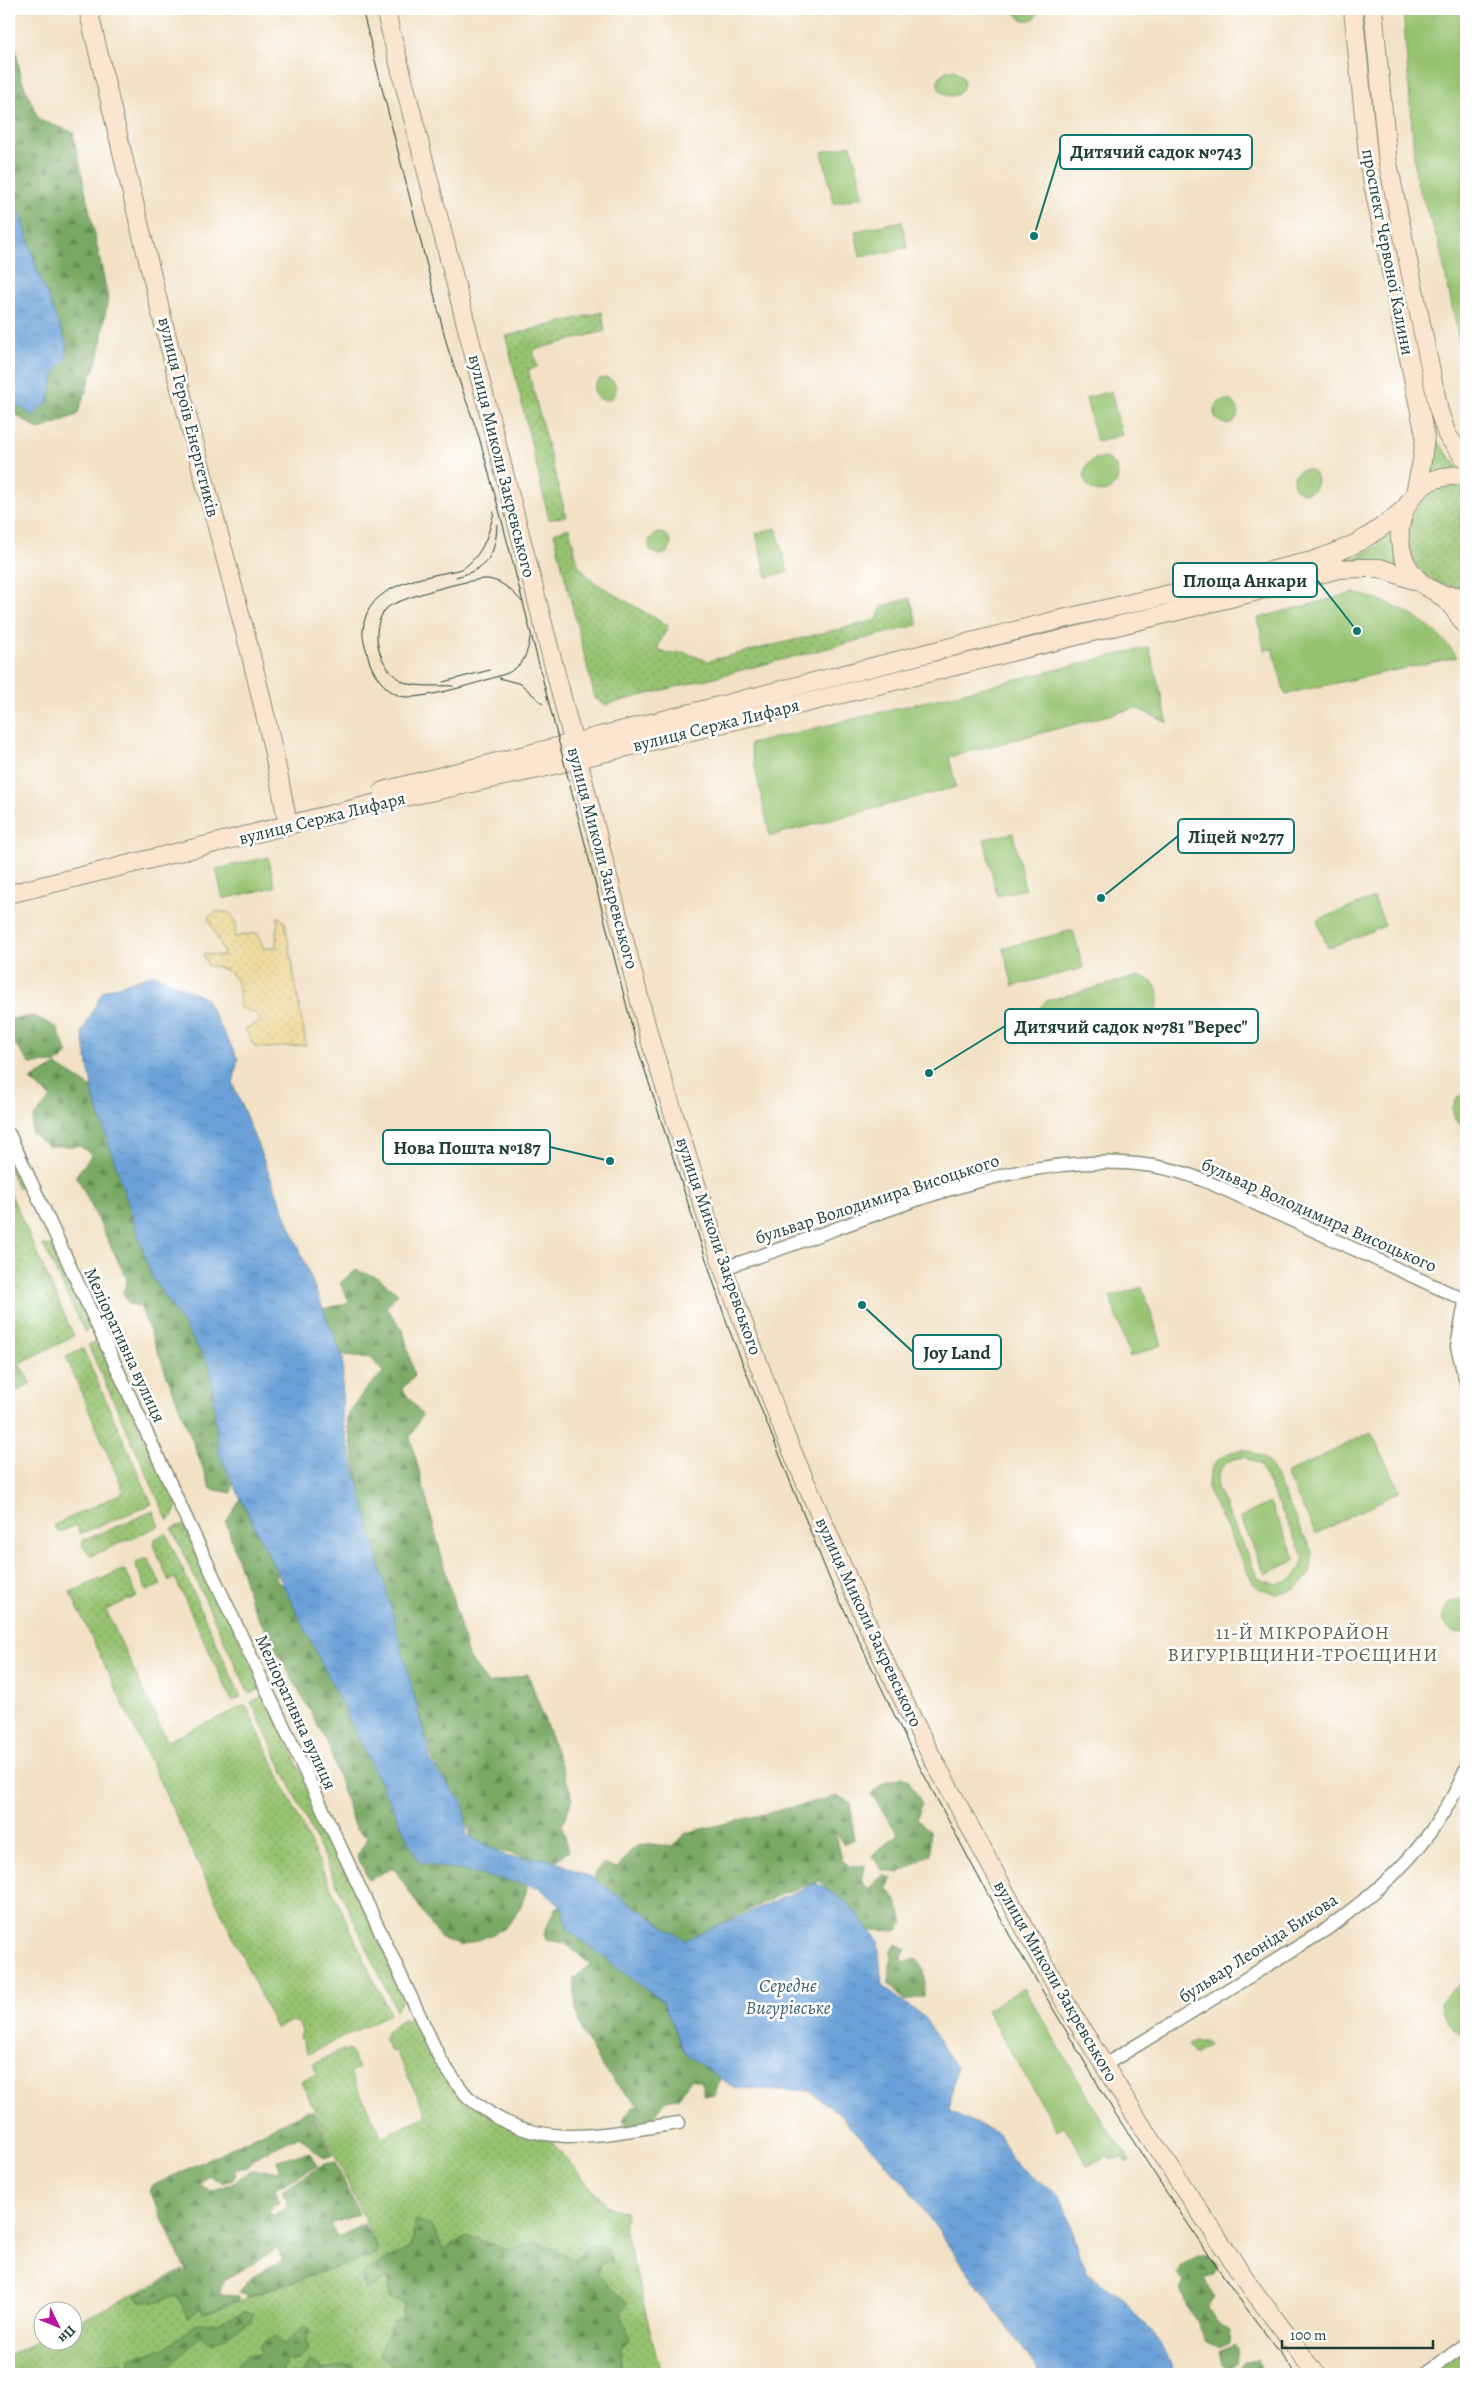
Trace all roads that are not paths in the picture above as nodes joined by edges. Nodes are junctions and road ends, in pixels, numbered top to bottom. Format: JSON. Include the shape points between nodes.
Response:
{"nodes":[{"id":1,"x":88,"y":9,"type":"edge"},
{"id":2,"x":385,"y":9,"type":"edge"},
{"id":3,"x":1353,"y":9,"type":"edge"},
{"id":4,"x":1373,"y":9,"type":"edge"},
{"id":5,"x":1466,"y":460,"type":"edge"},
{"id":6,"x":1466,"y":475,"type":"edge"},
{"id":7,"x":1415,"y":493,"type":"junction"},
{"id":8,"x":1404,"y":509,"type":"junction"},
{"id":9,"x":1429,"y":588,"type":"junction"},
{"id":10,"x":1466,"y":596,"type":"edge"},
{"id":11,"x":1466,"y":626,"type":"edge"},
{"id":12,"x":575,"y":750,"type":"junction"},
{"id":13,"x":287,"y":821,"type":"junction"},
{"id":14,"x":9,"y":883,"type":"edge"},
{"id":15,"x":9,"y":894,"type":"edge"},
{"id":16,"x":9,"y":1134,"type":"edge"},
{"id":17,"x":723,"y":1268,"type":"junction"},
{"id":18,"x":1466,"y":1298,"type":"edge"},
{"id":19,"x":1466,"y":1382,"type":"edge"},
{"id":20,"x":1466,"y":1769,"type":"edge"},
{"id":21,"x":1104,"y":2066,"type":"junction"},
{"id":22,"x":679,"y":2123,"type":"dead end"},
{"id":23,"x":1466,"y":2344,"type":"edge"},
{"id":24,"x":1316,"y":2374,"type":"edge"},
{"id":25,"x":1425,"y":2374,"type":"edge"}],
"edges":[{"from":1,"to":13,"type":"street","name":"вулиця Героїв Енергетиків","via":[[184,406],[232,583]]},
{"from":2,"to":12,"type":"street","name":"вулиця Миколи Закревського"},
{"from":3,"to":7,"type":"street","name":"проспект Червоної Калини","via":[[1369,165],[1425,436]]},
{"from":4,"to":5,"type":"street","name":"проспект Червоної Калини","via":[[1388,163],[1439,412],[1447,434]]},
{"from":6,"to":7,"type":"street","via":[[1448,475]]},
{"from":7,"to":8,"type":"street"},
{"from":8,"to":9,"type":"street","via":[[1399,545],[1405,563]]},
{"from":8,"to":12,"type":"street","name":"вулиця Сержа Лифаря","via":[[1351,548],[1312,561],[1054,621]]},
{"from":9,"to":10,"type":"street","via":[[1449,596]]},
{"from":9,"to":11,"type":"street","via":[[1451,606]]},
{"from":9,"to":12,"type":"street","name":"вулиця Сержа Лифаря","via":[[1380,568],[1338,569],[1246,594]]},
{"from":12,"to":13,"type":"street","name":"вулиця Сержа Лифаря"},
{"from":12,"to":17,"type":"street","name":"вулиця Миколи Закревського","via":[[650,1040]]},
{"from":13,"to":14,"type":"street","name":"вулиця Сержа Лифаря"},
{"from":13,"to":15,"type":"street","name":"вулиця Сержа Лифаря"},
{"from":16,"to":22,"type":"street","name":"Меліоративна вулиця","via":[[441,2060],[467,2096],[497,2118],[527,2131],[559,2137]]},
{"from":17,"to":18,"type":"street","name":"бульвар Володимира Висоцького","via":[[1002,1174],[1112,1162],[1154,1166],[1206,1182]]},
{"from":17,"to":21,"type":"street","name":"вулиця Миколи Закревського","via":[[785,1435],[882,1657],[1003,1891]]},
{"from":18,"to":19,"type":"street","via":[[1456,1347]]},
{"from":20,"to":21,"type":"street","name":"бульвар Леоніда Бикова","via":[[1454,1797],[1398,1870],[1347,1914]]},
{"from":21,"to":24,"type":"street","name":"вулиця Миколи Закревського","via":[[1252,2289]]},
{"from":23,"to":25,"type":"street"}]}
